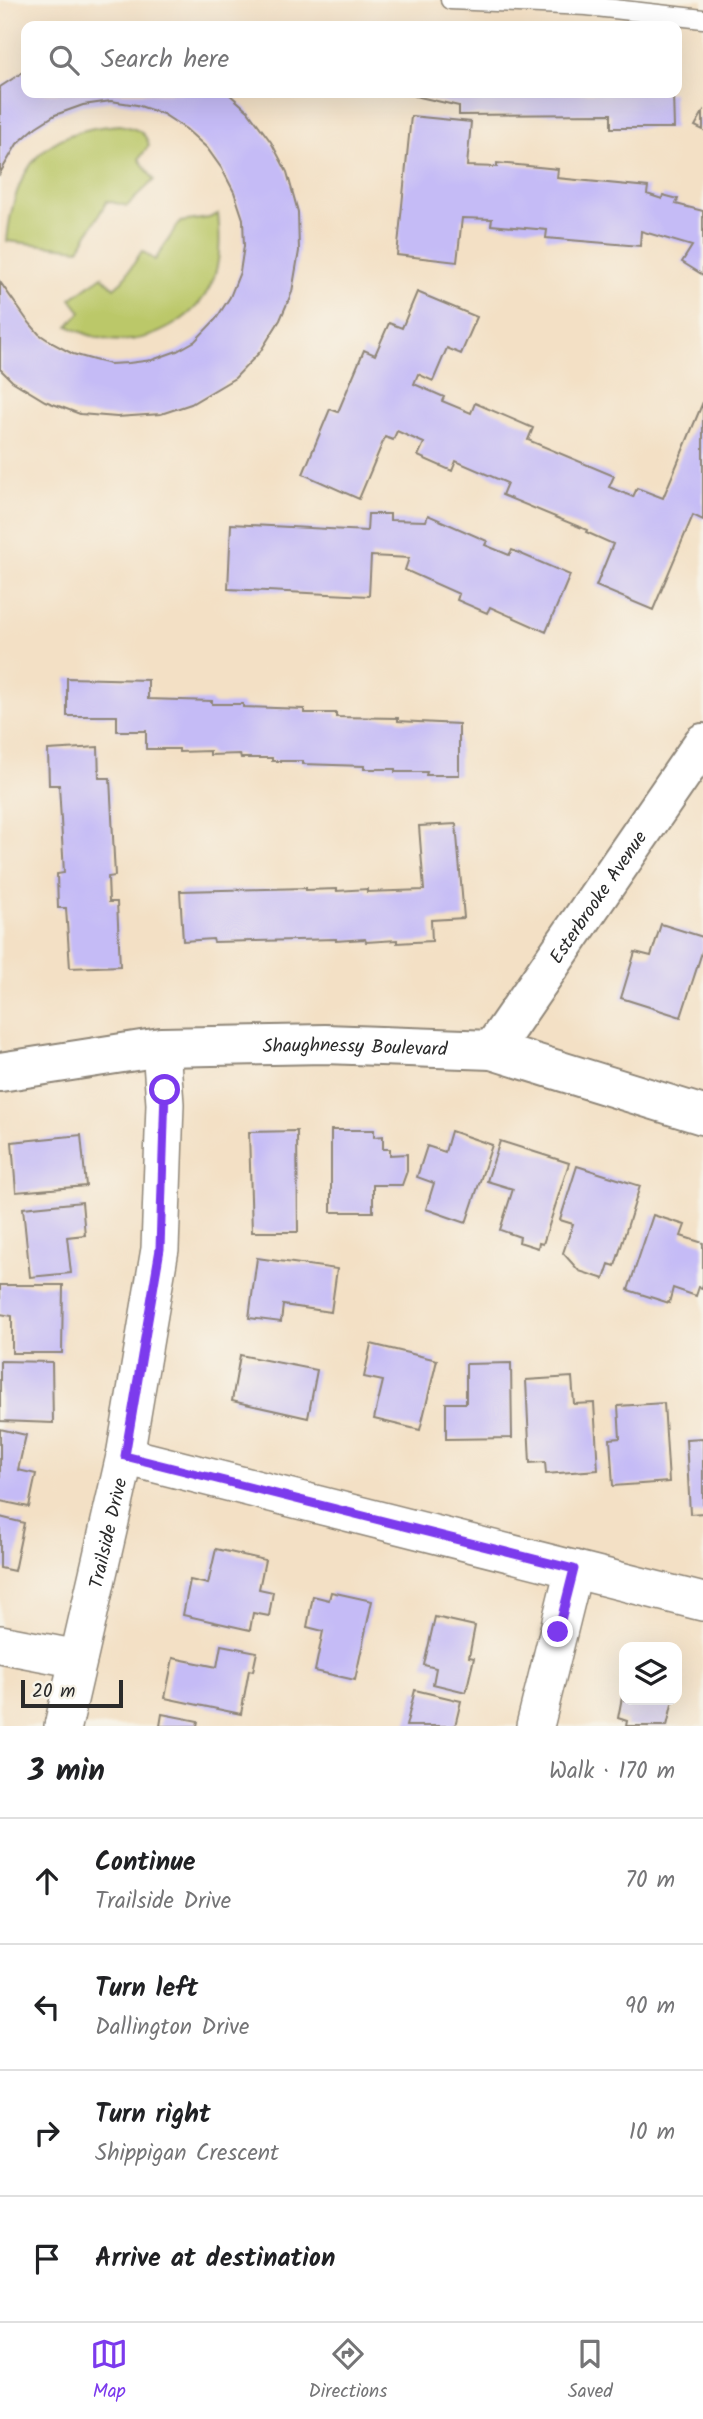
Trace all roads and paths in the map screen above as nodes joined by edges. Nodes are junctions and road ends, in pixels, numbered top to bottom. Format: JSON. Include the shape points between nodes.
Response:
{"nodes":[{"id":1,"x":450,"y":0,"type":"edge"},
{"id":2,"x":703,"y":19,"type":"edge"},
{"id":3,"x":703,"y":743,"type":"edge"},
{"id":4,"x":161,"y":1047,"type":"junction"},
{"id":5,"x":492,"y":1050,"type":"junction"},
{"id":6,"x":0,"y":1072,"type":"edge"},
{"id":7,"x":703,"y":1115,"type":"edge"},
{"id":8,"x":125,"y":1456,"type":"junction"},
{"id":9,"x":574,"y":1569,"type":"junction"},
{"id":10,"x":703,"y":1602,"type":"edge"},
{"id":11,"x":0,"y":1644,"type":"edge"},
{"id":12,"x":78,"y":1660,"type":"junction"},
{"id":13,"x":63,"y":1726,"type":"edge"},
{"id":14,"x":536,"y":1726,"type":"edge"}],
"edges":[{"from":1,"to":2,"type":"lane","via":[[587,6]]},
{"from":3,"to":5,"type":"street","name":"Esterbrooke Avenue"},
{"from":4,"to":5,"type":"street","name":"Shaughnessy Boulevard","via":[[325,1044]]},
{"from":4,"to":6,"type":"street","name":"Shaughnessy Boulevard"},
{"from":4,"to":8,"type":"street","name":"Trailside Drive","via":[[165,1104],[160,1249]]},
{"from":5,"to":7,"type":"street","name":"Shaughnessy Boulevard"},
{"from":8,"to":9,"type":"street"},
{"from":8,"to":12,"type":"street","name":"Trailside Drive"},
{"from":9,"to":10,"type":"street"},
{"from":9,"to":14,"type":"street"},
{"from":11,"to":12,"type":"street"},
{"from":12,"to":13,"type":"street","name":"Trailside Drive"}]}
